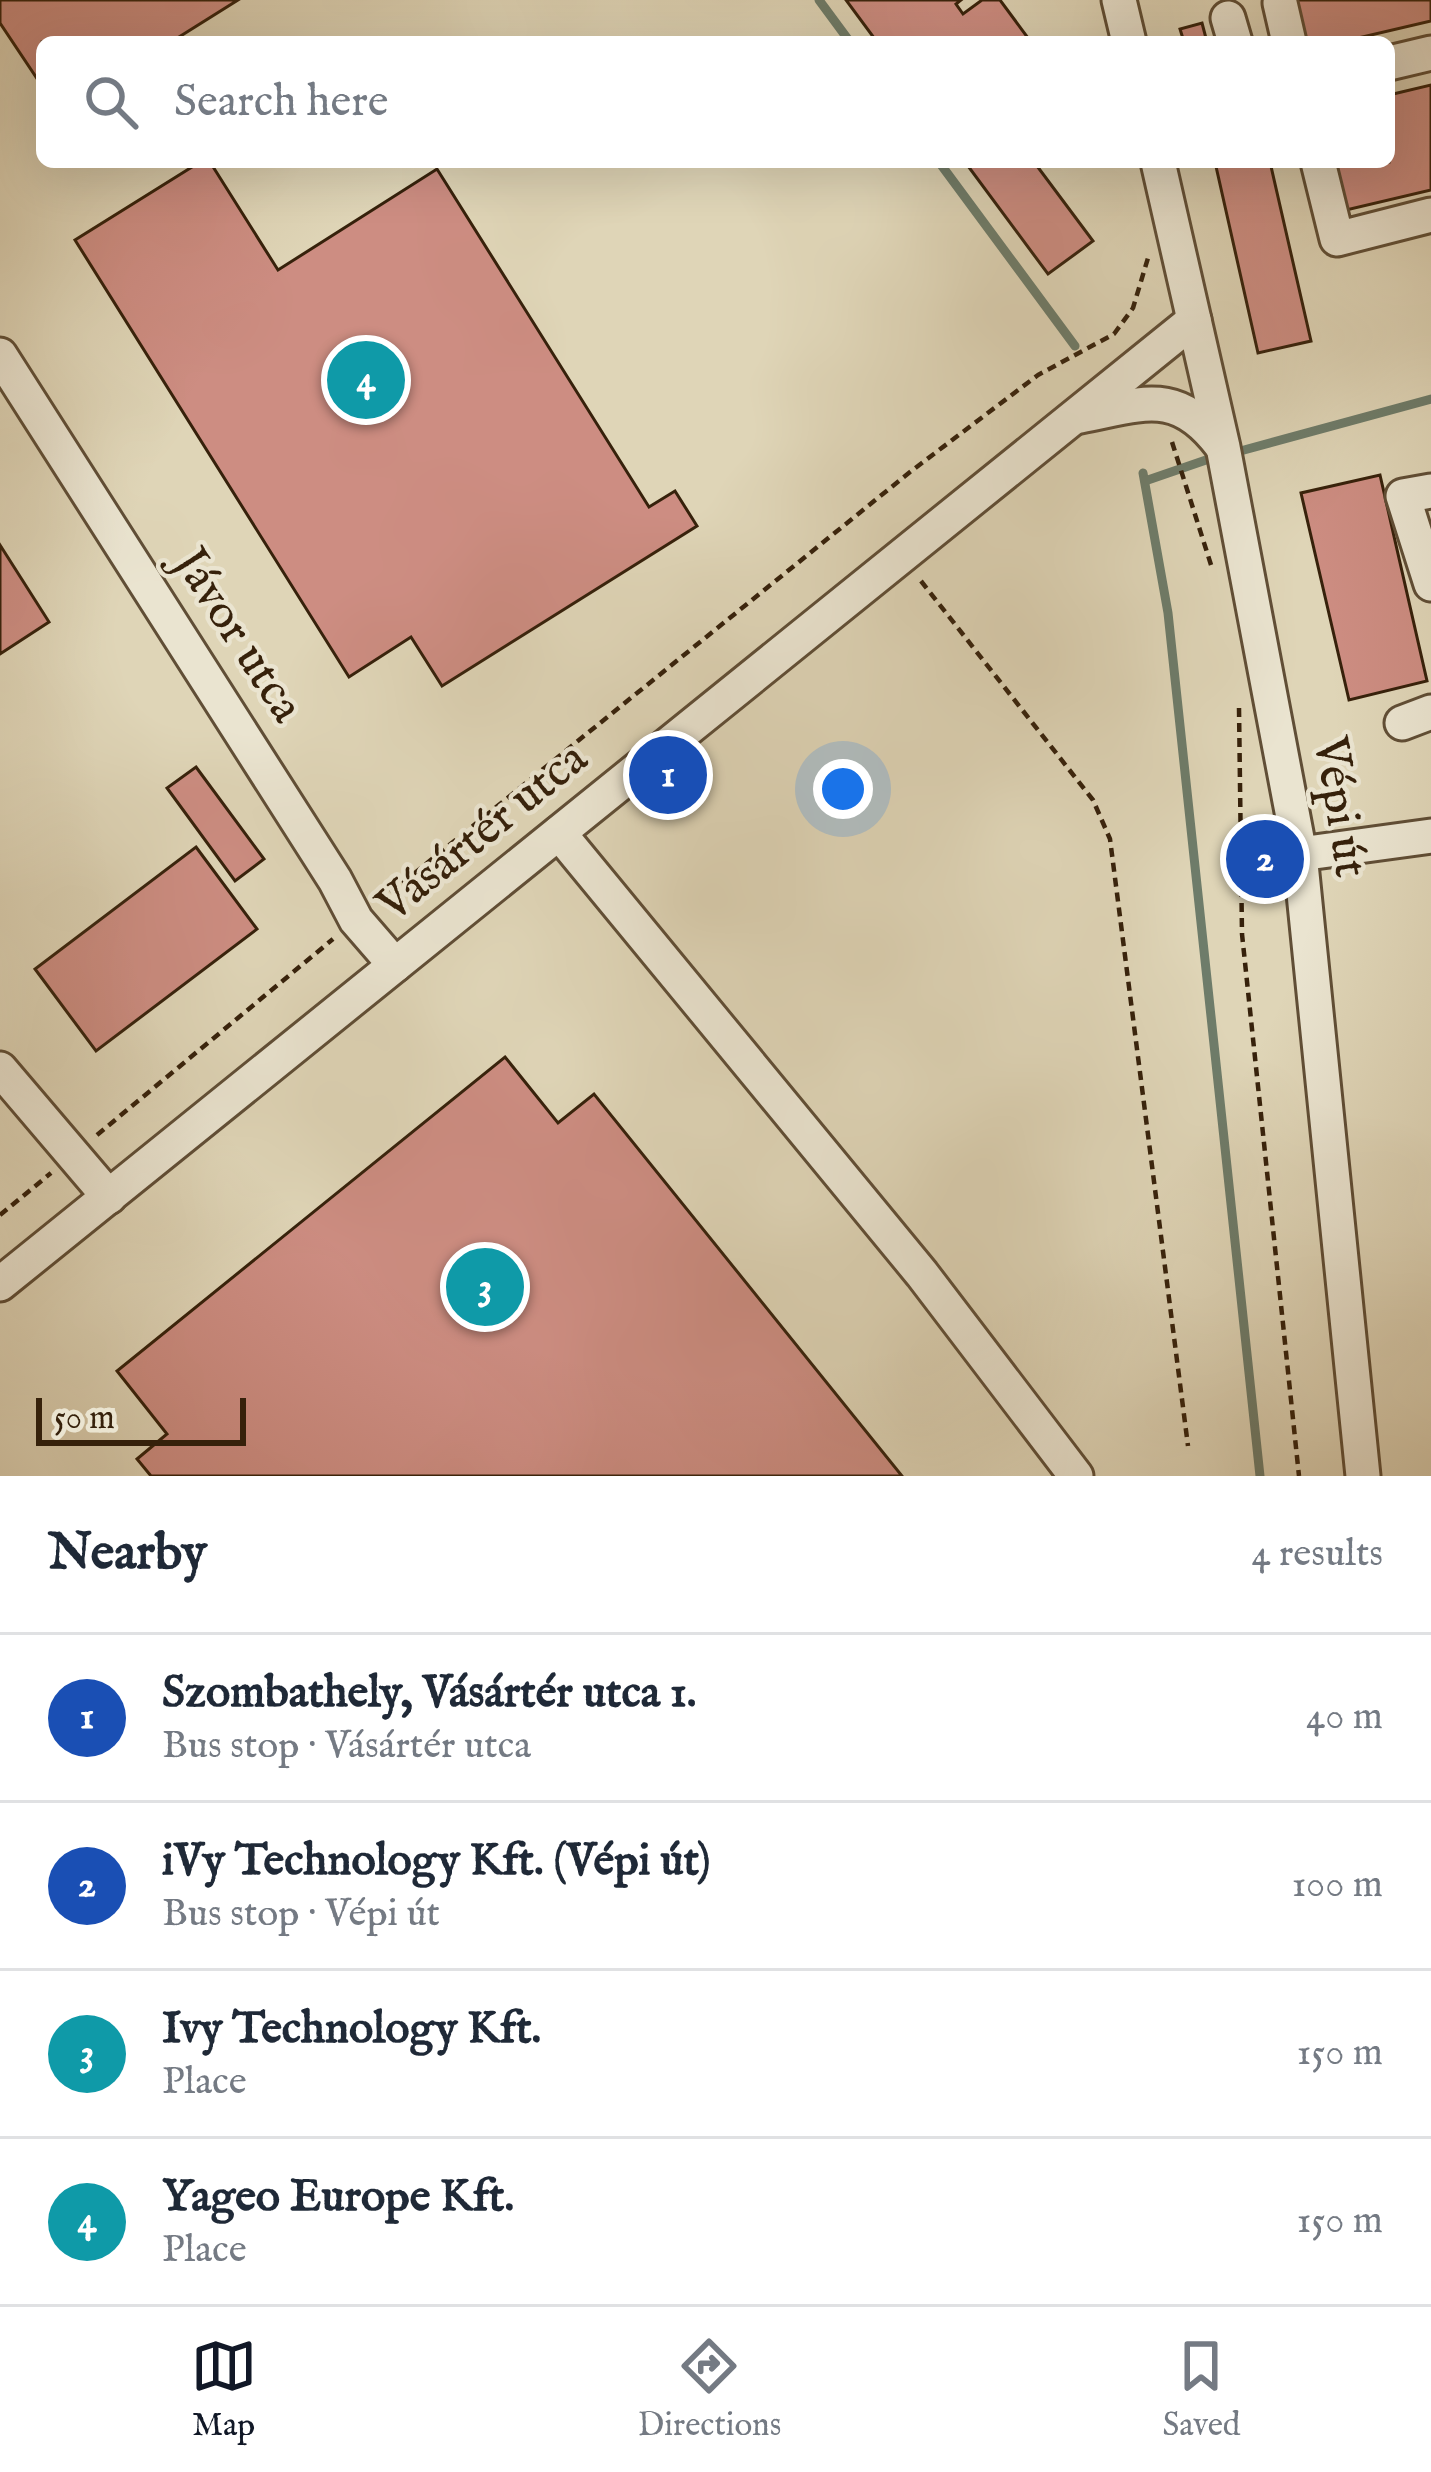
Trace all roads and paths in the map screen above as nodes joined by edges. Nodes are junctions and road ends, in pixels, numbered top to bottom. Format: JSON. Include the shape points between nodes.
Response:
{"nodes":[{"id":1,"x":1119,"y":0,"type":"edge"},
{"id":2,"x":1280,"y":3,"type":"dead end"},
{"id":3,"x":1128,"y":36,"type":"edge"},
{"id":4,"x":1288,"y":36,"type":"edge"},
{"id":5,"x":1431,"y":53,"type":"edge"},
{"id":6,"x":1395,"y":62,"type":"edge"},
{"id":7,"x":1159,"y":168,"type":"edge"},
{"id":8,"x":1320,"y":168,"type":"edge"},
{"id":9,"x":1431,"y":215,"type":"edge"},
{"id":10,"x":1148,"y":258,"type":"dead end"},
{"id":11,"x":1193,"y":320,"type":"junction"},
{"id":12,"x":0,"y":356,"type":"edge"},
{"id":13,"x":1078,"y":416,"type":"junction"},
{"id":14,"x":1169,"y":434,"type":"dead end"},
{"id":15,"x":1222,"y":447,"type":"junction"},
{"id":16,"x":1431,"y":491,"type":"edge"},
{"id":17,"x":903,"y":558,"type":"junction"},
{"id":18,"x":1216,"y":580,"type":"dead end"},
{"id":19,"x":1431,"y":584,"type":"edge"},
{"id":20,"x":1239,"y":705,"type":"dead end"},
{"id":21,"x":559,"y":833,"type":"junction"},
{"id":22,"x":1431,"y":836,"type":"edge"},
{"id":23,"x":1300,"y":854,"type":"junction"},
{"id":24,"x":356,"y":920,"type":"junction"},
{"id":25,"x":394,"y":965,"type":"junction"},
{"id":26,"x":4,"y":1083,"type":"edge"},
{"id":27,"x":98,"y":1135,"type":"dead end"},
{"id":28,"x":63,"y":1163,"type":"dead end"},
{"id":29,"x":109,"y":1196,"type":"junction"},
{"id":30,"x":0,"y":1215,"type":"edge"},
{"id":31,"x":0,"y":1284,"type":"edge"},
{"id":32,"x":1188,"y":1446,"type":"dead end"},
{"id":33,"x":1076,"y":1476,"type":"edge"},
{"id":34,"x":1299,"y":1476,"type":"edge"},
{"id":35,"x":1363,"y":1476,"type":"edge"}],
"edges":[{"from":1,"to":3,"type":"street"},
{"from":2,"to":4,"type":"street"},
{"from":5,"to":6,"type":"street"},
{"from":7,"to":11,"type":"street","name":"Vépi út"},
{"from":8,"to":9,"type":"street","via":[[1337,238]]},
{"from":10,"to":24,"type":"path","via":[[1133,308],[1114,334],[1038,375],[910,472]]},
{"from":11,"to":13,"type":"street","name":"Vásártér utca"},
{"from":11,"to":15,"type":"street","name":"Vépi út"},
{"from":12,"to":24,"type":"street","name":"Jávor utca"},
{"from":13,"to":15,"type":"street","via":[[1167,402],[1200,418]]},
{"from":13,"to":17,"type":"street","name":"Vásártér utca"},
{"from":14,"to":18,"type":"path"},
{"from":15,"to":23,"type":"street","name":"Vépi út"},
{"from":16,"to":19,"type":"street","via":[[1403,496]]},
{"from":17,"to":21,"type":"street","name":"Vásártér utca"},
{"from":17,"to":32,"type":"path","via":[[1093,800],[1110,839]]},
{"from":20,"to":34,"type":"path","via":[[1242,934]]},
{"from":21,"to":25,"type":"street","name":"Vásártér utca"},
{"from":21,"to":33,"type":"street","via":[[922,1274]]},
{"from":22,"to":23,"type":"street"},
{"from":23,"to":35,"type":"street","name":"Vépi út"},
{"from":24,"to":25,"type":"street","name":"Jávor utca"},
{"from":24,"to":27,"type":"path"},
{"from":25,"to":29,"type":"street","name":"Vásártér utca"},
{"from":26,"to":29,"type":"street"},
{"from":28,"to":30,"type":"path"},
{"from":29,"to":31,"type":"street","name":"Vásártér utca"}]}
